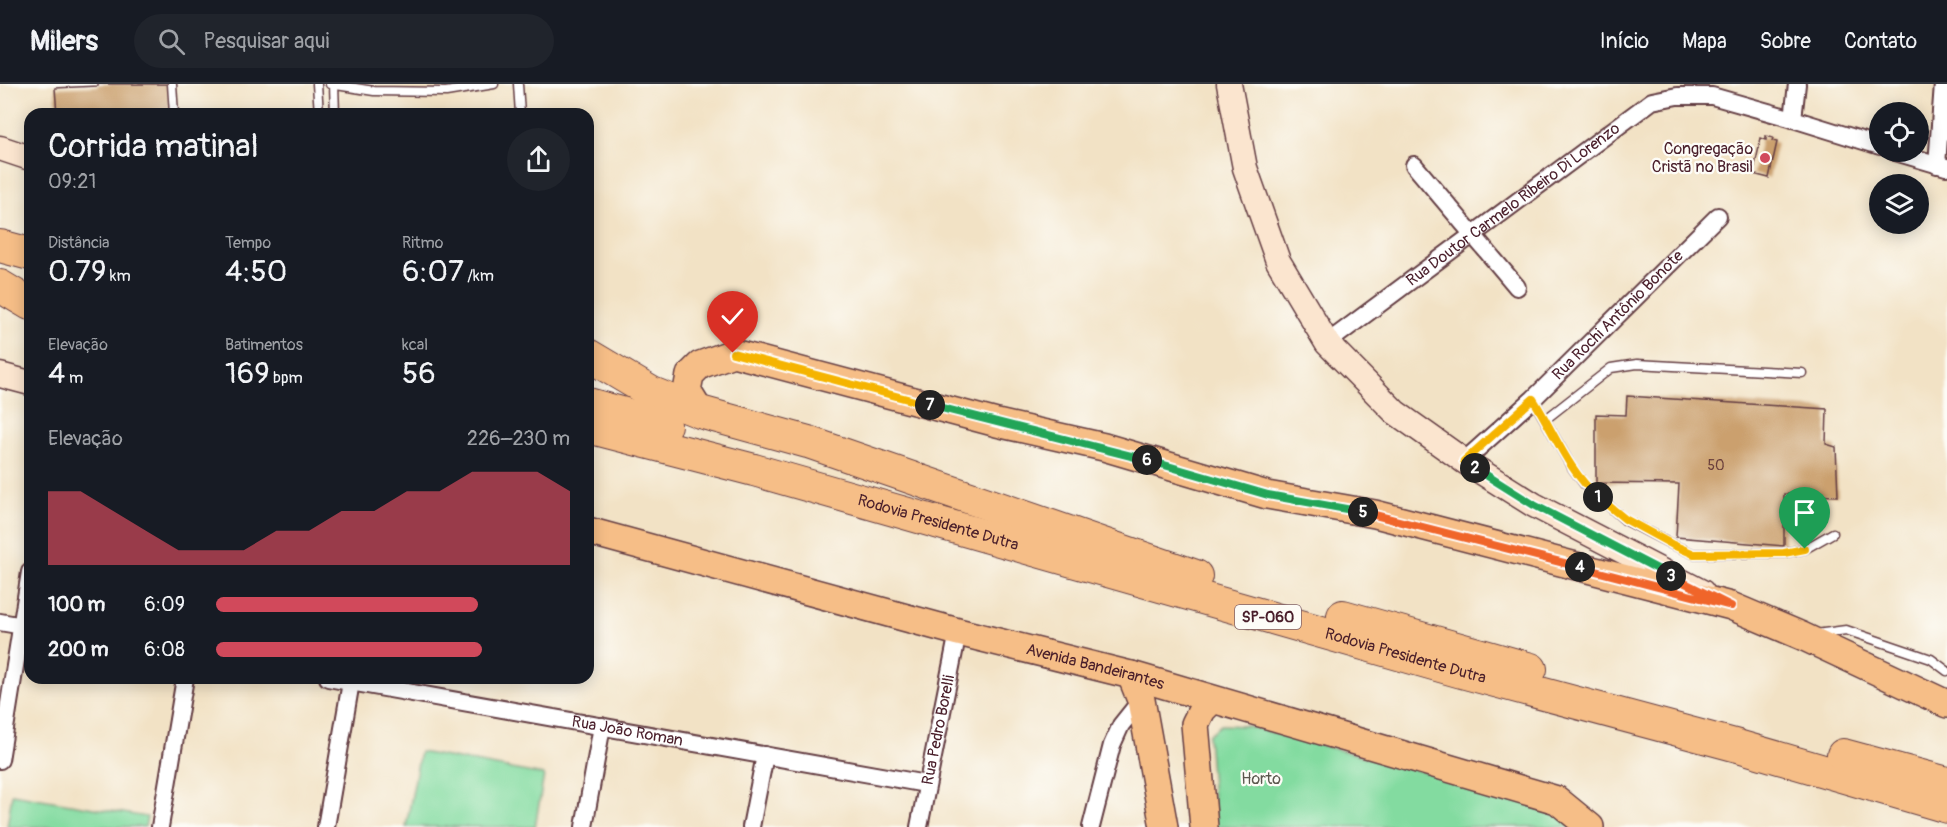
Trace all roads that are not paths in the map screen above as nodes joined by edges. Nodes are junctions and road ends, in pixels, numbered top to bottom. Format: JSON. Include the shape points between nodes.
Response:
{"nodes":[{"id":1,"x":172,"y":84,"type":"edge"},
{"id":2,"x":317,"y":84,"type":"edge"},
{"id":3,"x":494,"y":84,"type":"edge"},
{"id":4,"x":518,"y":84,"type":"edge"},
{"id":5,"x":1229,"y":84,"type":"edge"},
{"id":6,"x":1797,"y":84,"type":"edge"},
{"id":7,"x":1943,"y":84,"type":"edge"},
{"id":8,"x":333,"y":85,"type":"edge"},
{"id":9,"x":1709,"y":90,"type":"edge"},
{"id":10,"x":174,"y":108,"type":"edge"},
{"id":11,"x":319,"y":108,"type":"edge"},
{"id":12,"x":335,"y":108,"type":"edge"},
{"id":13,"x":520,"y":108,"type":"edge"},
{"id":14,"x":1794,"y":119,"type":"junction"},
{"id":15,"x":1869,"y":143,"type":"edge"},
{"id":16,"x":0,"y":148,"type":"edge"},
{"id":17,"x":24,"y":156,"type":"edge"},
{"id":18,"x":1414,"y":165,"type":"dead end"},
{"id":19,"x":1942,"y":166,"type":"edge"},
{"id":20,"x":1718,"y":216,"type":"dead end"},
{"id":21,"x":1472,"y":236,"type":"junction"},
{"id":22,"x":0,"y":246,"type":"edge"},
{"id":23,"x":24,"y":252,"type":"edge"},
{"id":24,"x":0,"y":275,"type":"edge"},
{"id":25,"x":24,"y":281,"type":"edge"},
{"id":26,"x":0,"y":286,"type":"edge"},
{"id":27,"x":1517,"y":287,"type":"dead end"},
{"id":28,"x":24,"y":300,"type":"edge"},
{"id":29,"x":1327,"y":343,"type":"junction"},
{"id":30,"x":594,"y":359,"type":"edge"},
{"id":31,"x":1802,"y":373,"type":"dead end"},
{"id":32,"x":0,"y":375,"type":"edge"},
{"id":33,"x":24,"y":381,"type":"edge"},
{"id":34,"x":1533,"y":399,"type":"junction"},
{"id":35,"x":594,"y":406,"type":"edge"},
{"id":36,"x":700,"y":412,"type":"junction"},
{"id":37,"x":1546,"y":419,"type":"junction"},
{"id":38,"x":594,"y":429,"type":"edge"},
{"id":39,"x":1464,"y":461,"type":"junction"},
{"id":40,"x":594,"y":533,"type":"edge"},
{"id":41,"x":1833,"y":533,"type":"dead end"},
{"id":42,"x":1196,"y":576,"type":"junction"},
{"id":43,"x":1731,"y":606,"type":"junction"},
{"id":44,"x":0,"y":622,"type":"edge"},
{"id":45,"x":24,"y":627,"type":"edge"},
{"id":46,"x":24,"y":630,"type":"edge"},
{"id":47,"x":958,"y":632,"type":"junction"},
{"id":48,"x":1802,"y":636,"type":"junction"},
{"id":49,"x":1873,"y":668,"type":"junction"},
{"id":50,"x":1947,"y":671,"type":"edge"},
{"id":51,"x":1131,"y":675,"type":"junction"},
{"id":52,"x":184,"y":684,"type":"edge"},
{"id":53,"x":351,"y":684,"type":"edge"},
{"id":54,"x":362,"y":684,"type":"edge"},
{"id":55,"x":1947,"y":686,"type":"edge"},
{"id":56,"x":5,"y":696,"type":"edge"},
{"id":57,"x":1141,"y":700,"type":"junction"},
{"id":58,"x":1212,"y":700,"type":"junction"},
{"id":59,"x":1947,"y":704,"type":"edge"},
{"id":60,"x":602,"y":726,"type":"junction"},
{"id":61,"x":765,"y":755,"type":"junction"},
{"id":62,"x":0,"y":760,"type":"edge"},
{"id":63,"x":1947,"y":783,"type":"edge"},
{"id":64,"x":927,"y":784,"type":"junction"},
{"id":65,"x":1947,"y":807,"type":"edge"},
{"id":66,"x":1204,"y":823,"type":"edge"},
{"id":67,"x":1164,"y":824,"type":"edge"},
{"id":68,"x":160,"y":827,"type":"edge"},
{"id":69,"x":326,"y":827,"type":"edge"},
{"id":70,"x":584,"y":827,"type":"edge"},
{"id":71,"x":751,"y":827,"type":"edge"},
{"id":72,"x":919,"y":827,"type":"edge"},
{"id":73,"x":1091,"y":827,"type":"edge"},
{"id":74,"x":1590,"y":827,"type":"edge"}],
"edges":[{"from":1,"to":10,"type":"lane"},
{"from":2,"to":11,"type":"lane"},
{"from":3,"to":8,"type":"lane","via":[[446,92],[374,91]]},
{"from":4,"to":13,"type":"lane"},
{"from":5,"to":29,"type":"main road","via":[[1245,168],[1278,261]]},
{"from":6,"to":14,"type":"street"},
{"from":7,"to":19,"type":"street"},
{"from":8,"to":12,"type":"lane"},
{"from":9,"to":14,"type":"street","name":"Rua Doutor Carmelo Ribeiro Di Lorenzo"},
{"from":9,"to":21,"type":"street","name":"Rua Doutor Carmelo Ribeiro Di Lorenzo","via":[[1652,101]]},
{"from":14,"to":15,"type":"street","name":"Rua Doutor Carmelo Ribeiro Di Lorenzo"},
{"from":16,"to":17,"type":"main road"},
{"from":18,"to":21,"type":"street"},
{"from":20,"to":34,"type":"street","name":"Rua Rochi Antônio Bonote"},
{"from":21,"to":27,"type":"street"},
{"from":21,"to":29,"type":"street","name":"Rua Doutor Carmelo Ribeiro Di Lorenzo"},
{"from":22,"to":23,"type":"highway"},
{"from":24,"to":25,"type":"highway"},
{"from":26,"to":28,"type":"highway"},
{"from":29,"to":39,"type":"main road","via":[[1395,412]]},
{"from":30,"to":36,"type":"highway","via":[[652,393]]},
{"from":31,"to":37,"type":"lane","via":[[1637,364],[1611,368]]},
{"from":32,"to":33,"type":"main road"},
{"from":34,"to":37,"type":"lane"},
{"from":34,"to":39,"type":"street","name":"Rua Rochi Antônio Bonote"},
{"from":35,"to":42,"type":"highway","name":"Rodovia Presidente Dutra","number":"SP-060"},
{"from":36,"to":42,"type":"highway","via":[[808,442]]},
{"from":36,"to":43,"type":"main road","via":[[687,391],[690,375],[700,365],[733,353],[996,423],[1104,447],[1268,495],[1375,514]]},
{"from":37,"to":41,"type":"lane","via":[[1585,485],[1625,519],[1694,554],[1784,553],[1805,549]]},
{"from":38,"to":65,"type":"highway","name":"Rodovia Presidente Dutra","number":"SP-060","via":[[765,473]]},
{"from":39,"to":43,"type":"main road","via":[[1534,505]]},
{"from":40,"to":47,"type":"main road","name":"Avenida Bandeirantes"},
{"from":42,"to":63,"type":"highway","name":"Rodovia Presidente Dutra","number":"SP-060"},
{"from":43,"to":48,"type":"main road"},
{"from":44,"to":45,"type":"street"},
{"from":46,"to":56,"type":"street"},
{"from":47,"to":51,"type":"main road","name":"Avenida Bandeirantes"},
{"from":47,"to":64,"type":"street","name":"Rua Pedro Borelli"},
{"from":48,"to":49,"type":"main road"},
{"from":48,"to":50,"type":"lane","via":[[1846,630],[1931,659]]},
{"from":49,"to":55,"type":"main road"},
{"from":49,"to":59,"type":"main road"},
{"from":51,"to":57,"type":"main road"},
{"from":51,"to":58,"type":"main road","name":"Avenida Bandeirantes"},
{"from":52,"to":68,"type":"street"},
{"from":53,"to":69,"type":"street"},
{"from":54,"to":60,"type":"street","name":"Rua João Roman"},
{"from":56,"to":62,"type":"street"},
{"from":57,"to":67,"type":"main road"},
{"from":57,"to":73,"type":"street","via":[[1121,725],[1112,745]]},
{"from":58,"to":66,"type":"main road","via":[[1195,724]]},
{"from":58,"to":74,"type":"main road","name":"Avenida Bandeirantes","via":[[1557,800]]},
{"from":60,"to":61,"type":"street","name":"Rua João Roman"},
{"from":60,"to":70,"type":"street"},
{"from":61,"to":64,"type":"street","name":"Rua João Roman"},
{"from":61,"to":71,"type":"street"},
{"from":64,"to":72,"type":"street","name":"Rua Pedro Borelli"},
{"from":66,"to":67,"type":"main road","via":[[1193,812],[1182,809],[1171,813]]}]}
